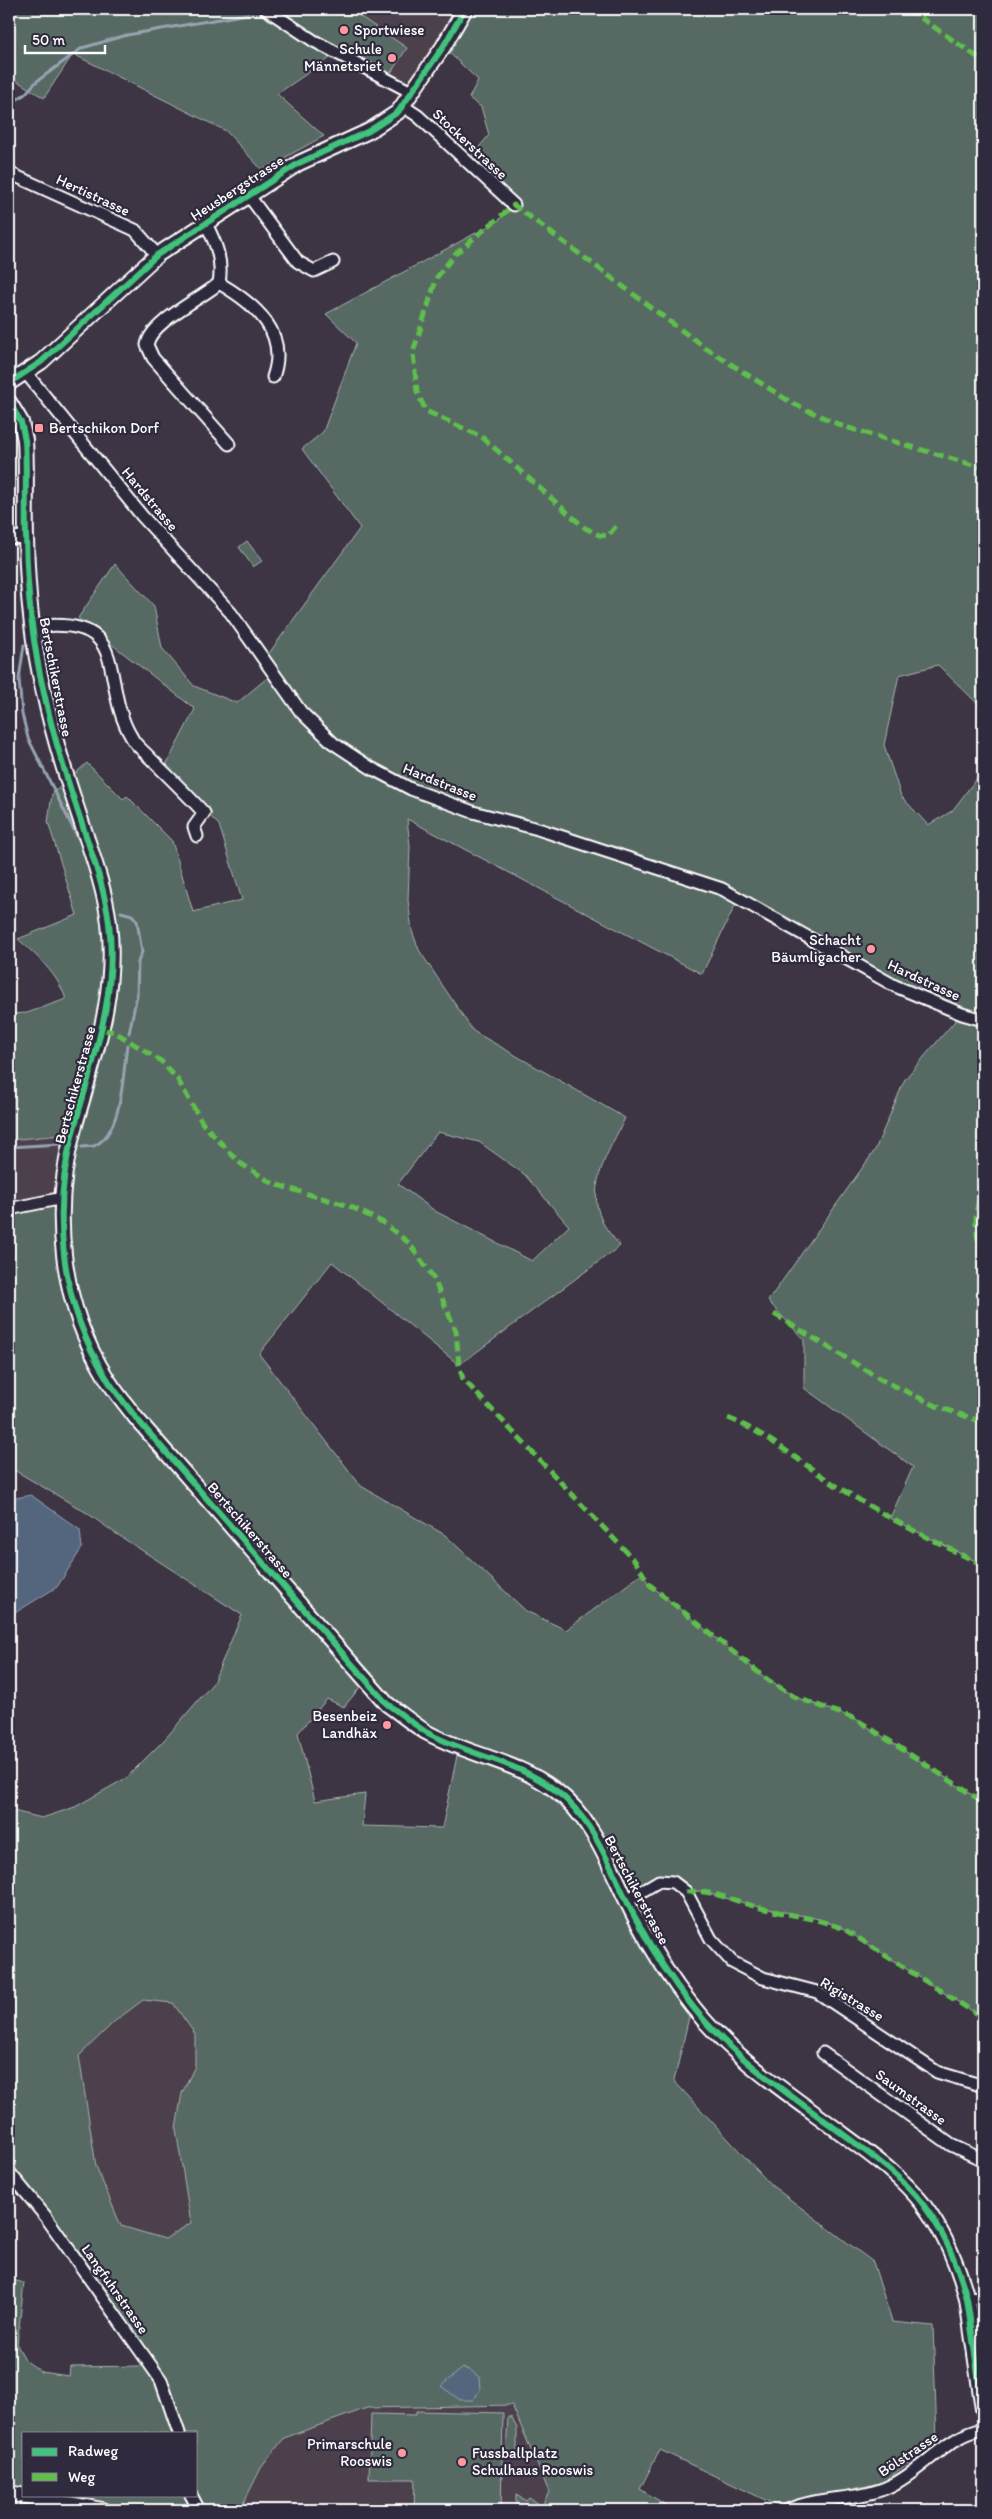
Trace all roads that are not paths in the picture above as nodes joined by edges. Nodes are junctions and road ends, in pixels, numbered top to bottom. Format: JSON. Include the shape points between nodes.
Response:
{"nodes":[{"id":1,"x":266,"y":9,"type":"edge"},
{"id":2,"x":465,"y":9,"type":"edge"},
{"id":3,"x":412,"y":93,"type":"junction"},
{"id":4,"x":403,"y":106,"type":"junction"},
{"id":5,"x":9,"y":172,"type":"edge"},
{"id":6,"x":249,"y":196,"type":"junction"},
{"id":7,"x":514,"y":205,"type":"dead end"},
{"id":8,"x":206,"y":224,"type":"junction"},
{"id":9,"x":157,"y":255,"type":"junction"},
{"id":10,"x":334,"y":262,"type":"dead end"},
{"id":11,"x":219,"y":282,"type":"junction"},
{"id":12,"x":26,"y":373,"type":"junction"},
{"id":13,"x":273,"y":377,"type":"dead end"},
{"id":14,"x":9,"y":383,"type":"edge"},
{"id":15,"x":9,"y":402,"type":"edge"},
{"id":16,"x":229,"y":444,"type":"dead end"},
{"id":17,"x":26,"y":537,"type":"junction"},
{"id":18,"x":9,"y":538,"type":"edge"},
{"id":19,"x":32,"y":626,"type":"junction"},
{"id":20,"x":197,"y":836,"type":"dead end"},
{"id":21,"x":983,"y":1020,"type":"edge"},
{"id":22,"x":63,"y":1198,"type":"junction"},
{"id":23,"x":9,"y":1210,"type":"edge"},
{"id":24,"x":627,"y":1900,"type":"junction"},
{"id":25,"x":823,"y":2053,"type":"dead end"},
{"id":26,"x":980,"y":2085,"type":"dead end"},
{"id":27,"x":983,"y":2160,"type":"edge"},
{"id":28,"x":9,"y":2172,"type":"edge"},
{"id":29,"x":983,"y":2296,"type":"edge"},
{"id":30,"x":967,"y":2300,"type":"junction"},
{"id":31,"x":983,"y":2409,"type":"edge"},
{"id":32,"x":983,"y":2429,"type":"edge"},
{"id":33,"x":179,"y":2432,"type":"edge"},
{"id":34,"x":9,"y":2493,"type":"edge"},
{"id":35,"x":22,"y":2495,"type":"edge"},
{"id":36,"x":25,"y":2496,"type":"edge"},
{"id":37,"x":190,"y":2496,"type":"edge"},
{"id":38,"x":102,"y":2510,"type":"edge"},
{"id":39,"x":199,"y":2510,"type":"edge"},
{"id":40,"x":788,"y":2510,"type":"edge"}],
"edges":[{"from":1,"to":3,"type":"street","via":[[314,41]]},
{"from":2,"to":3,"type":"street","name":"Heusbergstrasse"},
{"from":3,"to":4,"type":"street","name":"Heusbergstrasse"},
{"from":4,"to":6,"type":"street","name":"Heusbergstrasse","via":[[384,123],[299,163]]},
{"from":4,"to":7,"type":"street","name":"Stockerstrasse","via":[[418,116]]},
{"from":5,"to":9,"type":"street","name":"Hertistrasse","via":[[135,230]]},
{"from":6,"to":8,"type":"street","name":"Heusbergstrasse"},
{"from":6,"to":10,"type":"street","name":"Heusbergstrasse","via":[[298,262],[314,271]]},
{"from":8,"to":9,"type":"street","name":"Heusbergstrasse"},
{"from":8,"to":11,"type":"street","via":[[215,242],[221,267]]},
{"from":9,"to":12,"type":"street","name":"Heusbergstrasse"},
{"from":11,"to":13,"type":"street","via":[[240,295],[268,324],[278,347],[278,363]]},
{"from":11,"to":16,"type":"street","via":[[174,313],[150,335],[147,345],[152,358]]},
{"from":12,"to":14,"type":"street","name":"Heusbergstrasse"},
{"from":12,"to":21,"type":"street","name":"Hardstrasse","via":[[142,516],[230,613],[301,712],[333,743],[411,789],[473,812],[538,829],[722,889],[895,986]]},
{"from":15,"to":17,"type":"street","name":"Bertschikerstrasse","via":[[21,422],[26,448]]},
{"from":17,"to":18,"type":"street"},
{"from":17,"to":19,"type":"street","name":"Bertschikerstrasse"},
{"from":19,"to":20,"type":"street","via":[[76,625],[104,644],[110,658],[123,724],[133,741],[204,812],[194,827]]},
{"from":19,"to":22,"type":"street","name":"Bertschikerstrasse","via":[[43,691],[58,749],[100,882],[109,922],[112,963],[103,1030],[73,1134]]},
{"from":22,"to":23,"type":"street"},
{"from":22,"to":24,"type":"street","name":"Bertschikerstrasse","via":[[62,1244],[69,1288],[85,1333],[106,1377],[136,1418],[387,1704],[427,1732],[528,1773],[557,1791],[580,1816],[601,1847]]},
{"from":24,"to":26,"type":"street","name":"Rigistrasse","via":[[659,1881],[672,1882],[686,1892],[711,1939],[732,1962],[763,1978],[817,1992],[937,2072]]},
{"from":24,"to":30,"type":"street","name":"Bertschikerstrasse","via":[[651,1945],[693,2008],[730,2047],[900,2179],[921,2202],[953,2254]]},
{"from":25,"to":27,"type":"street","name":"Saumstrasse","via":[[951,2144]]},
{"from":28,"to":33,"type":"street","name":"Langfuhrstrasse","via":[[46,2217],[157,2374],[170,2401]]},
{"from":29,"to":30,"type":"street"},
{"from":30,"to":31,"type":"street","name":"Bertschikerstrasse"},
{"from":32,"to":40,"type":"street","name":"Bölstrasse","via":[[956,2440],[884,2489],[861,2496],[816,2501]]},
{"from":34,"to":35,"type":"street"},
{"from":36,"to":38,"type":"street"},
{"from":37,"to":39,"type":"street"}]}
